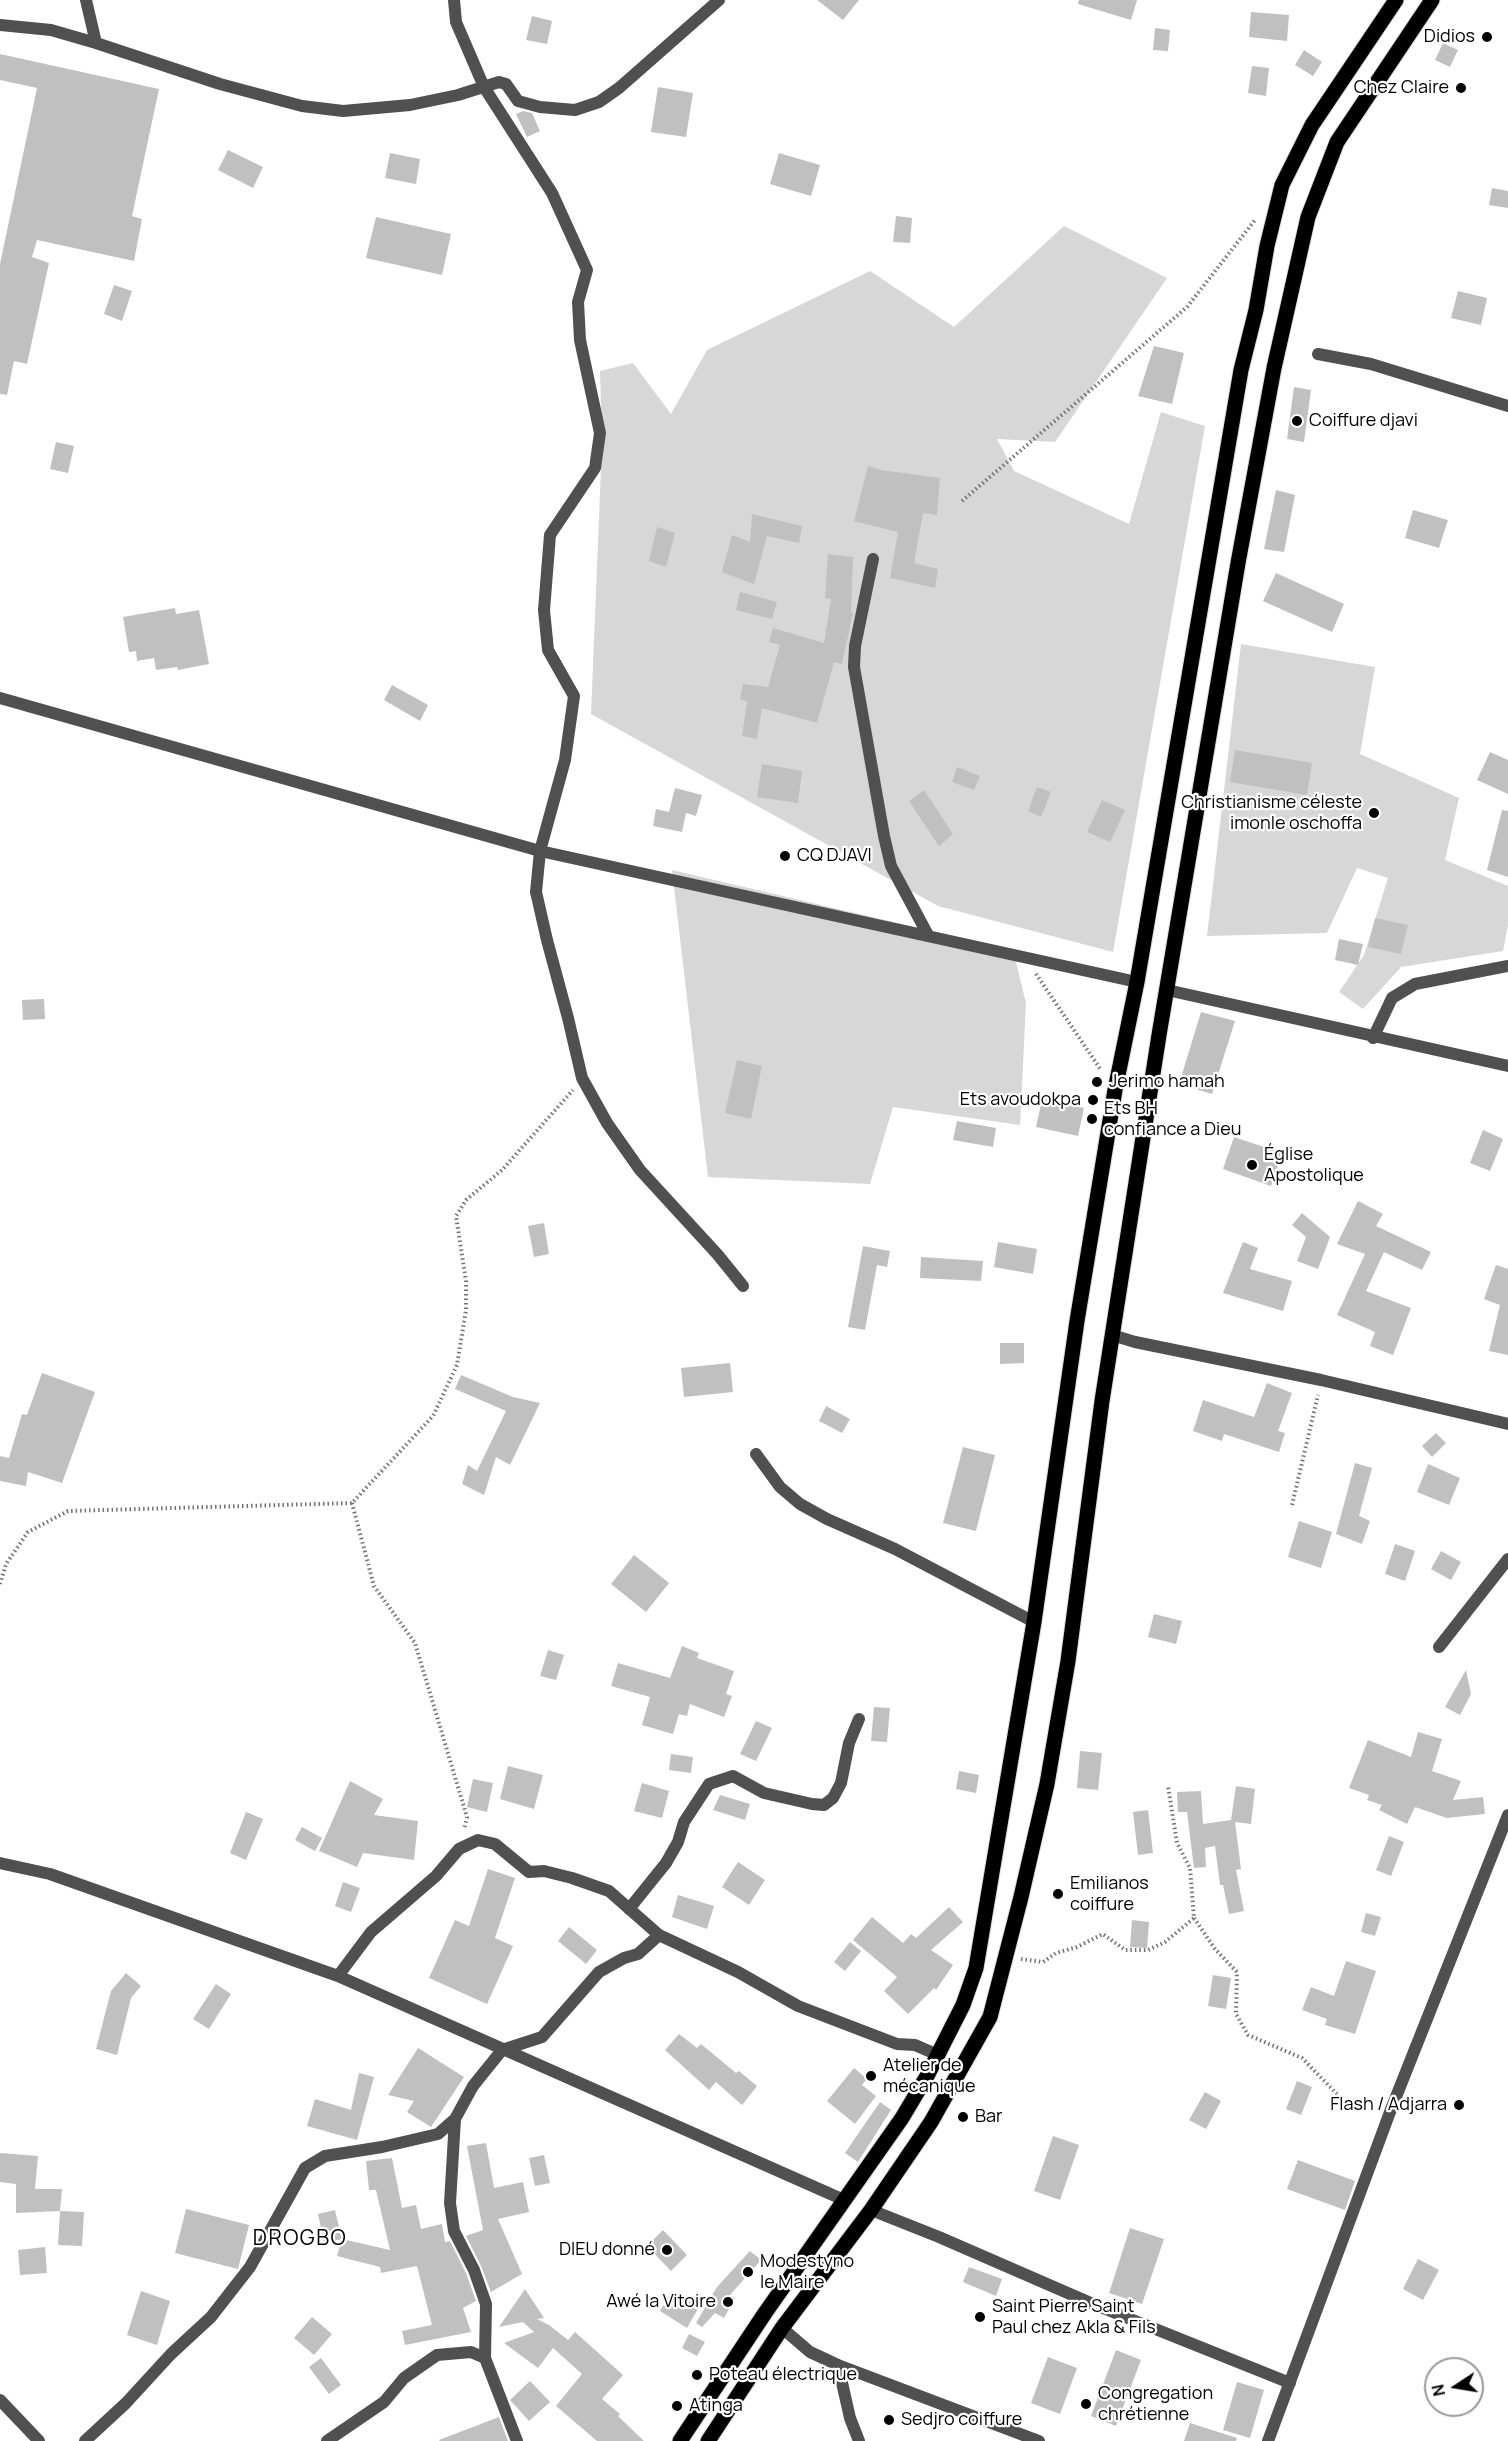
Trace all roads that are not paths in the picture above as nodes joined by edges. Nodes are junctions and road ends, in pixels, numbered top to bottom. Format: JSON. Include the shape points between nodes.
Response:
{"nodes":[{"id":1,"x":86,"y":0,"type":"edge"},
{"id":2,"x":454,"y":0,"type":"edge"},
{"id":3,"x":718,"y":0,"type":"edge"},
{"id":4,"x":1396,"y":0,"type":"edge"},
{"id":5,"x":1432,"y":0,"type":"edge"},
{"id":6,"x":0,"y":25,"type":"edge"},
{"id":7,"x":96,"y":43,"type":"junction"},
{"id":8,"x":484,"y":87,"type":"junction"},
{"id":9,"x":1318,"y":354,"type":"dead end"},
{"id":10,"x":1508,"y":406,"type":"edge"},
{"id":11,"x":873,"y":559,"type":"dead end"},
{"id":12,"x":0,"y":698,"type":"edge"},
{"id":13,"x":540,"y":851,"type":"junction"},
{"id":14,"x":928,"y":935,"type":"junction"},
{"id":15,"x":1508,"y":966,"type":"edge"},
{"id":16,"x":1137,"y":982,"type":"junction"},
{"id":17,"x":1167,"y":990,"type":"junction"},
{"id":18,"x":1373,"y":1038,"type":"junction"},
{"id":19,"x":1508,"y":1066,"type":"edge"},
{"id":20,"x":743,"y":1286,"type":"dead end"},
{"id":21,"x":1112,"y":1335,"type":"junction"},
{"id":22,"x":1508,"y":1424,"type":"edge"},
{"id":23,"x":756,"y":1454,"type":"dead end"},
{"id":24,"x":1508,"y":1559,"type":"edge"},
{"id":25,"x":1034,"y":1622,"type":"junction"},
{"id":26,"x":1439,"y":1647,"type":"dead end"},
{"id":27,"x":859,"y":1719,"type":"dead end"},
{"id":28,"x":1508,"y":1815,"type":"edge"},
{"id":29,"x":0,"y":1863,"type":"edge"},
{"id":30,"x":629,"y":1909,"type":"junction"},
{"id":31,"x":659,"y":1935,"type":"junction"},
{"id":32,"x":338,"y":1976,"type":"junction"},
{"id":33,"x":502,"y":2050,"type":"junction"},
{"id":34,"x":938,"y":2055,"type":"junction"},
{"id":35,"x":455,"y":2119,"type":"junction"},
{"id":36,"x":844,"y":2200,"type":"junction"},
{"id":37,"x":871,"y":2210,"type":"junction"},
{"id":38,"x":782,"y":2328,"type":"junction"},
{"id":39,"x":485,"y":2358,"type":"junction"},
{"id":40,"x":838,"y":2365,"type":"junction"},
{"id":41,"x":1290,"y":2383,"type":"junction"},
{"id":42,"x":0,"y":2400,"type":"edge"},
{"id":43,"x":39,"y":2441,"type":"edge"},
{"id":44,"x":85,"y":2441,"type":"edge"},
{"id":45,"x":327,"y":2441,"type":"edge"},
{"id":46,"x":517,"y":2441,"type":"edge"},
{"id":47,"x":680,"y":2441,"type":"edge"},
{"id":48,"x":708,"y":2441,"type":"edge"},
{"id":49,"x":859,"y":2441,"type":"edge"},
{"id":50,"x":1039,"y":2441,"type":"edge"},
{"id":51,"x":1268,"y":2441,"type":"edge"}],
"edges":[{"from":1,"to":7,"type":"street"},
{"from":2,"to":8,"type":"street","via":[[456,22]]},
{"from":3,"to":8,"type":"street","via":[[599,102],[575,110],[540,107],[518,100],[506,84]]},
{"from":4,"to":16,"type":"main road","via":[[1312,125],[1282,185],[1241,370]]},
{"from":5,"to":17,"type":"main road","via":[[1337,142],[1308,217],[1274,368],[1240,551]]},
{"from":6,"to":7,"type":"street","via":[[51,30]]},
{"from":7,"to":8,"type":"street","via":[[302,106],[343,111],[410,105]]},
{"from":8,"to":13,"type":"street","via":[[552,194],[587,270],[578,302],[580,340],[600,433],[596,468],[550,535],[544,610],[548,650],[573,696],[565,760]]},
{"from":9,"to":10,"type":"street","via":[[1371,364]]},
{"from":11,"to":14,"type":"street","via":[[854,667],[891,866]]},
{"from":12,"to":13,"type":"street"},
{"from":13,"to":14,"type":"street"},
{"from":13,"to":20,"type":"street","via":[[536,892],[582,1078],[640,1170]]},
{"from":14,"to":16,"type":"street"},
{"from":15,"to":18,"type":"street","via":[[1415,984],[1392,998]]},
{"from":16,"to":25,"type":"main road","via":[[1077,1321]]},
{"from":17,"to":18,"type":"street"},
{"from":17,"to":21,"type":"main road"},
{"from":18,"to":19,"type":"street"},
{"from":21,"to":22,"type":"street"},
{"from":21,"to":37,"type":"main road","via":[[1047,1784],[990,2017],[932,2122]]},
{"from":23,"to":25,"type":"street","via":[[780,1487],[800,1504]]},
{"from":24,"to":26,"type":"street"},
{"from":25,"to":34,"type":"main road","via":[[976,1968]]},
{"from":27,"to":30,"type":"street","via":[[849,1743],[841,1783],[824,1805],[764,1793],[733,1776],[709,1784],[684,1822],[666,1863]]},
{"from":28,"to":41,"type":"street","via":[[1390,2112]]},
{"from":29,"to":32,"type":"street","via":[[50,1874]]},
{"from":30,"to":31,"type":"street"},
{"from":30,"to":32,"type":"street","via":[[609,1891],[544,1871],[529,1872],[495,1844],[478,1840],[459,1849],[436,1876],[371,1932]]},
{"from":31,"to":33,"type":"street","via":[[638,1954],[599,1972],[542,2037]]},
{"from":31,"to":34,"type":"street","via":[[798,2006],[897,2044],[915,2045]]},
{"from":32,"to":33,"type":"street"},
{"from":33,"to":35,"type":"street","via":[[473,2086]]},
{"from":33,"to":36,"type":"street"},
{"from":34,"to":36,"type":"main road","via":[[902,2118]]},
{"from":35,"to":39,"type":"street","via":[[450,2203],[454,2231],[486,2304]]},
{"from":35,"to":44,"type":"street","via":[[438,2134],[325,2156],[305,2168],[250,2267],[211,2318]]},
{"from":36,"to":47,"type":"main road"},
{"from":37,"to":38,"type":"main road"},
{"from":37,"to":41,"type":"street"},
{"from":38,"to":40,"type":"street","via":[[810,2352]]},
{"from":38,"to":48,"type":"main road"},
{"from":39,"to":45,"type":"street","via":[[471,2352],[437,2355],[404,2378],[384,2402]]},
{"from":39,"to":46,"type":"street"},
{"from":40,"to":49,"type":"street"},
{"from":40,"to":50,"type":"street"},
{"from":41,"to":51,"type":"street"},
{"from":42,"to":43,"type":"street"}]}
